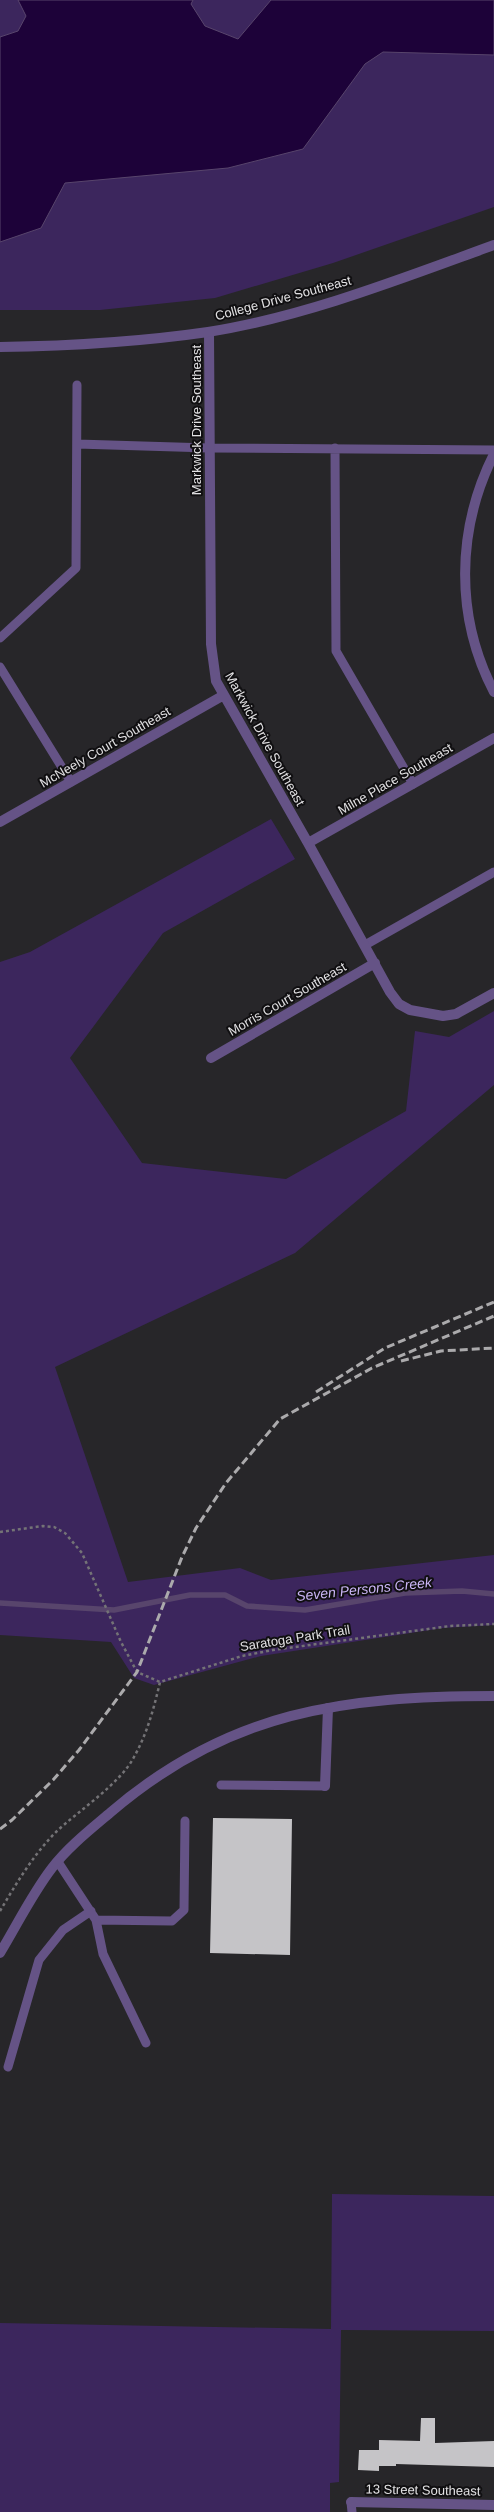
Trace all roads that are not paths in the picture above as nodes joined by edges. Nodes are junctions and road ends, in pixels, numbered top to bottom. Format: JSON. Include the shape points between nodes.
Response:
{"nodes":[{"id":1,"x":494,"y":245,"type":"edge"},
{"id":2,"x":209,"y":332,"type":"junction"},
{"id":3,"x":0,"y":347,"type":"edge"},
{"id":4,"x":77,"y":385,"type":"dead end"},
{"id":5,"x":77,"y":444,"type":"junction"},
{"id":6,"x":209,"y":448,"type":"junction"},
{"id":7,"x":335,"y":448,"type":"junction"},
{"id":8,"x":494,"y":450,"type":"edge"},
{"id":9,"x":494,"y":454,"type":"edge"},
{"id":10,"x":0,"y":638,"type":"edge"},
{"id":11,"x":0,"y":667,"type":"edge"},
{"id":12,"x":494,"y":692,"type":"edge"},
{"id":13,"x":224,"y":695,"type":"junction"},
{"id":14,"x":494,"y":738,"type":"edge"},
{"id":15,"x":71,"y":782,"type":"junction"},
{"id":16,"x":412,"y":784,"type":"junction"},
{"id":17,"x":0,"y":822,"type":"edge"},
{"id":18,"x":308,"y":843,"type":"junction"},
{"id":19,"x":494,"y":872,"type":"edge"},
{"id":20,"x":365,"y":945,"type":"junction"},
{"id":21,"x":375,"y":963,"type":"junction"},
{"id":22,"x":494,"y":993,"type":"edge"},
{"id":23,"x":211,"y":1058,"type":"dead end"},
{"id":24,"x":494,"y":1696,"type":"edge"},
{"id":25,"x":328,"y":1708,"type":"junction"},
{"id":26,"x":221,"y":1785,"type":"dead end"},
{"id":27,"x":325,"y":1786,"type":"joint"},
{"id":28,"x":185,"y":1821,"type":"dead end"},
{"id":29,"x":58,"y":1862,"type":"junction"},
{"id":30,"x":91,"y":1911,"type":"junction"},
{"id":31,"x":96,"y":1920,"type":"junction"},
{"id":32,"x":0,"y":1953,"type":"edge"},
{"id":33,"x":146,"y":2043,"type":"dead end"},
{"id":34,"x":8,"y":2067,"type":"dead end"},
{"id":35,"x":494,"y":2505,"type":"edge"},
{"id":36,"x":351,"y":2507,"type":"edge"}],
"edges":[{"from":1,"to":2,"type":"street","name":"College Drive Southeast","via":[[344,297]]},
{"from":2,"to":3,"type":"street","name":"College Drive Southeast","via":[[87,344]]},
{"from":2,"to":6,"type":"street","name":"Markwick Drive Southeast"},
{"from":4,"to":5,"type":"lane"},
{"from":5,"to":6,"type":"lane"},
{"from":5,"to":10,"type":"lane","via":[[76,568]]},
{"from":6,"to":7,"type":"lane"},
{"from":6,"to":13,"type":"street","name":"Markwick Drive Southeast","via":[[212,669]]},
{"from":7,"to":8,"type":"lane"},
{"from":7,"to":16,"type":"lane","via":[[336,651]]},
{"from":9,"to":12,"type":"street","via":[[478,490],[466,542],[464,571],[467,610],[474,642]]},
{"from":11,"to":15,"type":"lane"},
{"from":13,"to":15,"type":"street","name":"McNeely Court Southeast"},
{"from":13,"to":18,"type":"street","name":"Markwick Drive Southeast"},
{"from":14,"to":16,"type":"street","name":"Milne Place Southeast"},
{"from":15,"to":17,"type":"street","name":"McNeely Court Southeast"},
{"from":16,"to":18,"type":"street","name":"Milne Place Southeast"},
{"from":18,"to":20,"type":"street","name":"Markwick Drive Southeast"},
{"from":19,"to":20,"type":"lane"},
{"from":20,"to":21,"type":"street","name":"Markwick Drive Southeast"},
{"from":21,"to":22,"type":"street","name":"Markwick Drive Southeast","via":[[390,992],[399,1004],[410,1010],[430,1015],[456,1014]]},
{"from":21,"to":23,"type":"street","name":"Morris Court Southeast"},
{"from":24,"to":25,"type":"street","via":[[421,1696],[372,1700]]},
{"from":25,"to":27,"type":"street"},
{"from":25,"to":29,"type":"street","via":[[271,1720],[216,1742],[172,1766],[130,1796]]},
{"from":26,"to":27,"type":"lane"},
{"from":28,"to":31,"type":"lane","via":[[184,1910],[172,1921]]},
{"from":29,"to":30,"type":"lane"},
{"from":29,"to":32,"type":"street"},
{"from":30,"to":31,"type":"lane"},
{"from":30,"to":34,"type":"lane","via":[[63,1930],[39,1960]]},
{"from":31,"to":33,"type":"lane","via":[[103,1954]]},
{"from":35,"to":36,"type":"street","name":"13 Street Southeast"}]}
